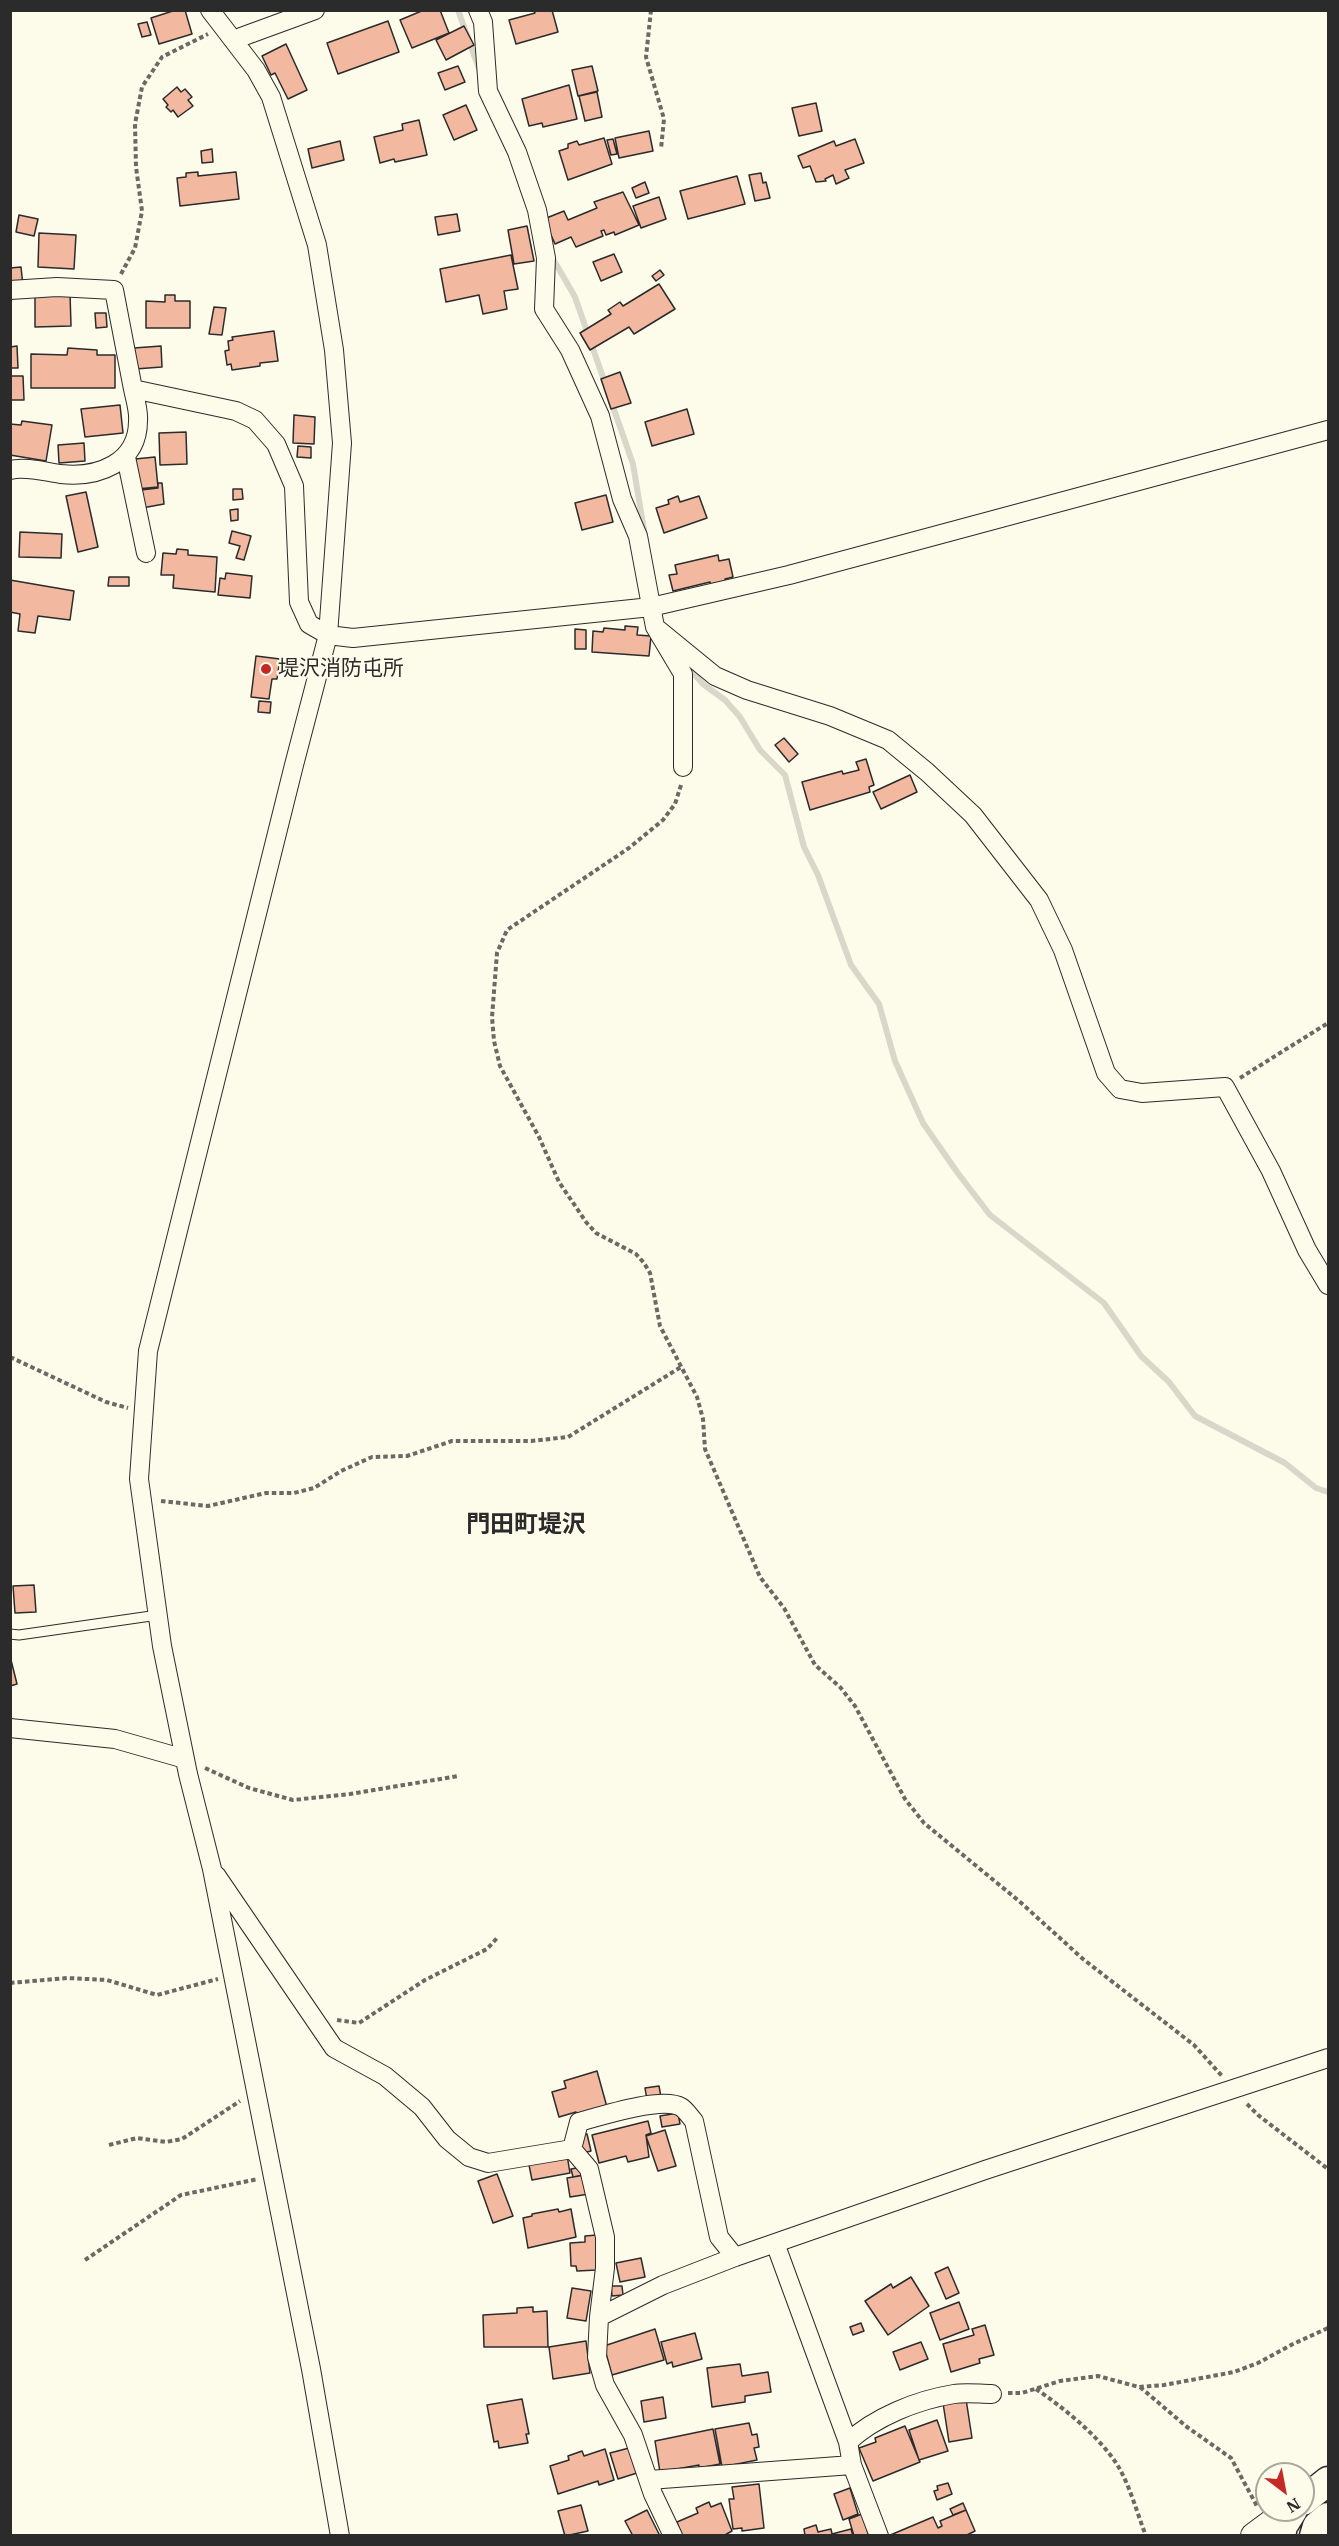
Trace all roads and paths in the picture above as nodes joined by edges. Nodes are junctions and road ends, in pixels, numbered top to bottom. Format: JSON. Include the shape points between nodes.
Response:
{"nodes":[{"id":1,"x":210,"y":10,"type":"edge"},
{"id":2,"x":315,"y":10,"type":"edge"},
{"id":3,"x":478,"y":10,"type":"edge"},
{"id":4,"x":651,"y":10,"type":"edge"},
{"id":5,"x":228,"y":33,"type":"junction"},
{"id":6,"x":661,"y":149,"type":"dead end"},
{"id":7,"x":10,"y":290,"type":"edge"},
{"id":8,"x":114,"y":290,"type":"junction"},
{"id":9,"x":133,"y":389,"type":"junction"},
{"id":10,"x":1329,"y":430,"type":"edge"},
{"id":11,"x":126,"y":457,"type":"junction"},
{"id":12,"x":10,"y":470,"type":"edge"},
{"id":13,"x":146,"y":554,"type":"dead end"},
{"id":14,"x":651,"y":607,"type":"junction"},
{"id":15,"x":655,"y":627,"type":"junction"},
{"id":16,"x":328,"y":635,"type":"junction"},
{"id":17,"x":683,"y":767,"type":"joint"},
{"id":18,"x":1329,"y":1023,"type":"edge"},
{"id":19,"x":1225,"y":1087,"type":"junction"},
{"id":20,"x":1329,"y":1285,"type":"edge"},
{"id":21,"x":10,"y":1357,"type":"edge"},
{"id":22,"x":681,"y":1367,"type":"junction"},
{"id":23,"x":144,"y":1412,"type":"junction"},
{"id":24,"x":142,"y":1499,"type":"junction"},
{"id":25,"x":158,"y":1615,"type":"junction"},
{"id":26,"x":10,"y":1634,"type":"edge"},
{"id":27,"x":10,"y":1728,"type":"edge"},
{"id":28,"x":185,"y":1759,"type":"junction"},
{"id":29,"x":458,"y":1776,"type":"dead end"},
{"id":30,"x":212,"y":1869,"type":"junction"},
{"id":31,"x":497,"y":1938,"type":"dead end"},
{"id":32,"x":233,"y":1974,"type":"junction"},
{"id":33,"x":10,"y":1983,"type":"edge"},
{"id":34,"x":313,"y":2017,"type":"junction"},
{"id":35,"x":1329,"y":2058,"type":"edge"},
{"id":36,"x":1235,"y":2089,"type":"junction"},
{"id":37,"x":256,"y":2090,"type":"junction"},
{"id":38,"x":110,"y":2145,"type":"dead end"},
{"id":39,"x":572,"y":2149,"type":"junction"},
{"id":40,"x":1329,"y":2169,"type":"edge"},
{"id":41,"x":272,"y":2176,"type":"junction"},
{"id":42,"x":775,"y":2243,"type":"junction"},
{"id":43,"x":735,"y":2257,"type":"junction"},
{"id":44,"x":85,"y":2260,"type":"dead end"},
{"id":45,"x":599,"y":2318,"type":"junction"},
{"id":46,"x":1329,"y":2328,"type":"edge"},
{"id":47,"x":1139,"y":2386,"type":"junction"},
{"id":48,"x":1035,"y":2389,"type":"junction"},
{"id":49,"x":992,"y":2394,"type":"joint"},
{"id":50,"x":848,"y":2442,"type":"junction"},
{"id":51,"x":852,"y":2465,"type":"junction"},
{"id":52,"x":649,"y":2480,"type":"junction"},
{"id":53,"x":1255,"y":2502,"type":"edge"},
{"id":54,"x":1272,"y":2522,"type":"edge"},
{"id":55,"x":340,"y":2535,"type":"edge"},
{"id":56,"x":673,"y":2535,"type":"edge"},
{"id":57,"x":879,"y":2535,"type":"edge"},
{"id":58,"x":1146,"y":2535,"type":"edge"},
{"id":59,"x":1254,"y":2535,"type":"edge"}],
"edges":[{"from":1,"to":5,"type":"street"},
{"from":2,"to":5,"type":"street"},
{"from":3,"to":14,"type":"street","via":[[483,22],[488,91],[517,152],[537,210],[546,258],[544,309],[570,350],[600,416],[622,500],[638,536]]},
{"from":4,"to":6,"type":"path","via":[[646,57],[664,119]]},
{"from":5,"to":8,"type":"path","via":[[162,57],[142,87],[135,124],[142,212],[135,248]]},
{"from":5,"to":16,"type":"street","via":[[271,97],[317,245],[332,338],[342,443]]},
{"from":7,"to":8,"type":"street"},
{"from":8,"to":9,"type":"street"},
{"from":9,"to":11,"type":"street","via":[[138,421],[134,445]]},
{"from":9,"to":16,"type":"street","via":[[236,411],[255,420],[276,444],[294,486],[299,602],[309,624]]},
{"from":10,"to":14,"type":"street","via":[[789,575]]},
{"from":11,"to":12,"type":"street","via":[[83,476]]},
{"from":11,"to":13,"type":"street"},
{"from":14,"to":15,"type":"street"},
{"from":14,"to":16,"type":"street","via":[[353,638]]},
{"from":15,"to":17,"type":"street","via":[[683,674]]},
{"from":15,"to":19,"type":"street","via":[[716,676],[888,740],[973,815],[1039,900],[1062,950],[1106,1072],[1120,1089],[1142,1093]]},
{"from":16,"to":23,"type":"street","via":[[148,1352]]},
{"from":17,"to":22,"type":"path","via":[[681,790],[663,820],[619,855],[507,930],[497,952],[492,1017],[500,1066],[559,1182],[596,1233],[636,1254],[644,1263],[650,1273],[660,1326]]},
{"from":18,"to":19,"type":"path"},
{"from":19,"to":20,"type":"street","via":[[1271,1171],[1307,1250]]},
{"from":21,"to":23,"type":"path","via":[[106,1402]]},
{"from":22,"to":24,"type":"path","via":[[568,1437],[452,1441],[407,1456],[372,1457],[314,1488],[266,1493],[208,1506]]},
{"from":22,"to":36,"type":"path","via":[[697,1398],[705,1449],[760,1577],[784,1608],[814,1665],[855,1706],[905,1799],[924,1823],[1083,1959],[1194,2045]]},
{"from":23,"to":24,"type":"street","via":[[139,1479]]},
{"from":24,"to":25,"type":"street"},
{"from":25,"to":26,"type":"lane"},
{"from":25,"to":28,"type":"street"},
{"from":27,"to":28,"type":"street","via":[[115,1739]]},
{"from":28,"to":29,"type":"path","via":[[249,1788],[293,1800]]},
{"from":28,"to":30,"type":"street"},
{"from":30,"to":32,"type":"street"},
{"from":30,"to":34,"type":"street"},
{"from":31,"to":34,"type":"path","via":[[487,1949],[425,1980],[359,2023]]},
{"from":32,"to":33,"type":"path","via":[[157,1995],[106,1980],[67,1978]]},
{"from":32,"to":37,"type":"street"},
{"from":34,"to":39,"type":"street","via":[[334,2048],[385,2076],[422,2107],[447,2139],[469,2157],[488,2163]]},
{"from":35,"to":36,"type":"street"},
{"from":36,"to":40,"type":"path","via":[[1258,2115]]},
{"from":36,"to":42,"type":"street"},
{"from":37,"to":38,"type":"path","via":[[182,2139],[166,2142],[137,2138]]},
{"from":37,"to":41,"type":"street"},
{"from":39,"to":43,"type":"street","via":[[579,2122],[629,2108],[663,2104],[681,2107],[694,2121],[719,2237]]},
{"from":39,"to":45,"type":"street","via":[[589,2169],[605,2237]]},
{"from":41,"to":44,"type":"path","via":[[181,2195]]},
{"from":41,"to":55,"type":"street"},
{"from":42,"to":43,"type":"street"},
{"from":42,"to":50,"type":"street"},
{"from":43,"to":45,"type":"street","via":[[663,2285]]},
{"from":45,"to":52,"type":"street","via":[[597,2357],[605,2385],[633,2435]]},
{"from":46,"to":47,"type":"path","via":[[1234,2372]]},
{"from":47,"to":48,"type":"path","via":[[1098,2376]]},
{"from":47,"to":53,"type":"path","via":[[1231,2458]]},
{"from":48,"to":49,"type":"path"},
{"from":48,"to":58,"type":"path","via":[[1063,2408],[1108,2451]]},
{"from":49,"to":50,"type":"street","via":[[955,2394],[910,2406]]},
{"from":50,"to":51,"type":"street"},
{"from":51,"to":52,"type":"street"},
{"from":51,"to":57,"type":"street"},
{"from":52,"to":56,"type":"street"},
{"from":54,"to":59,"type":"street"}]}
